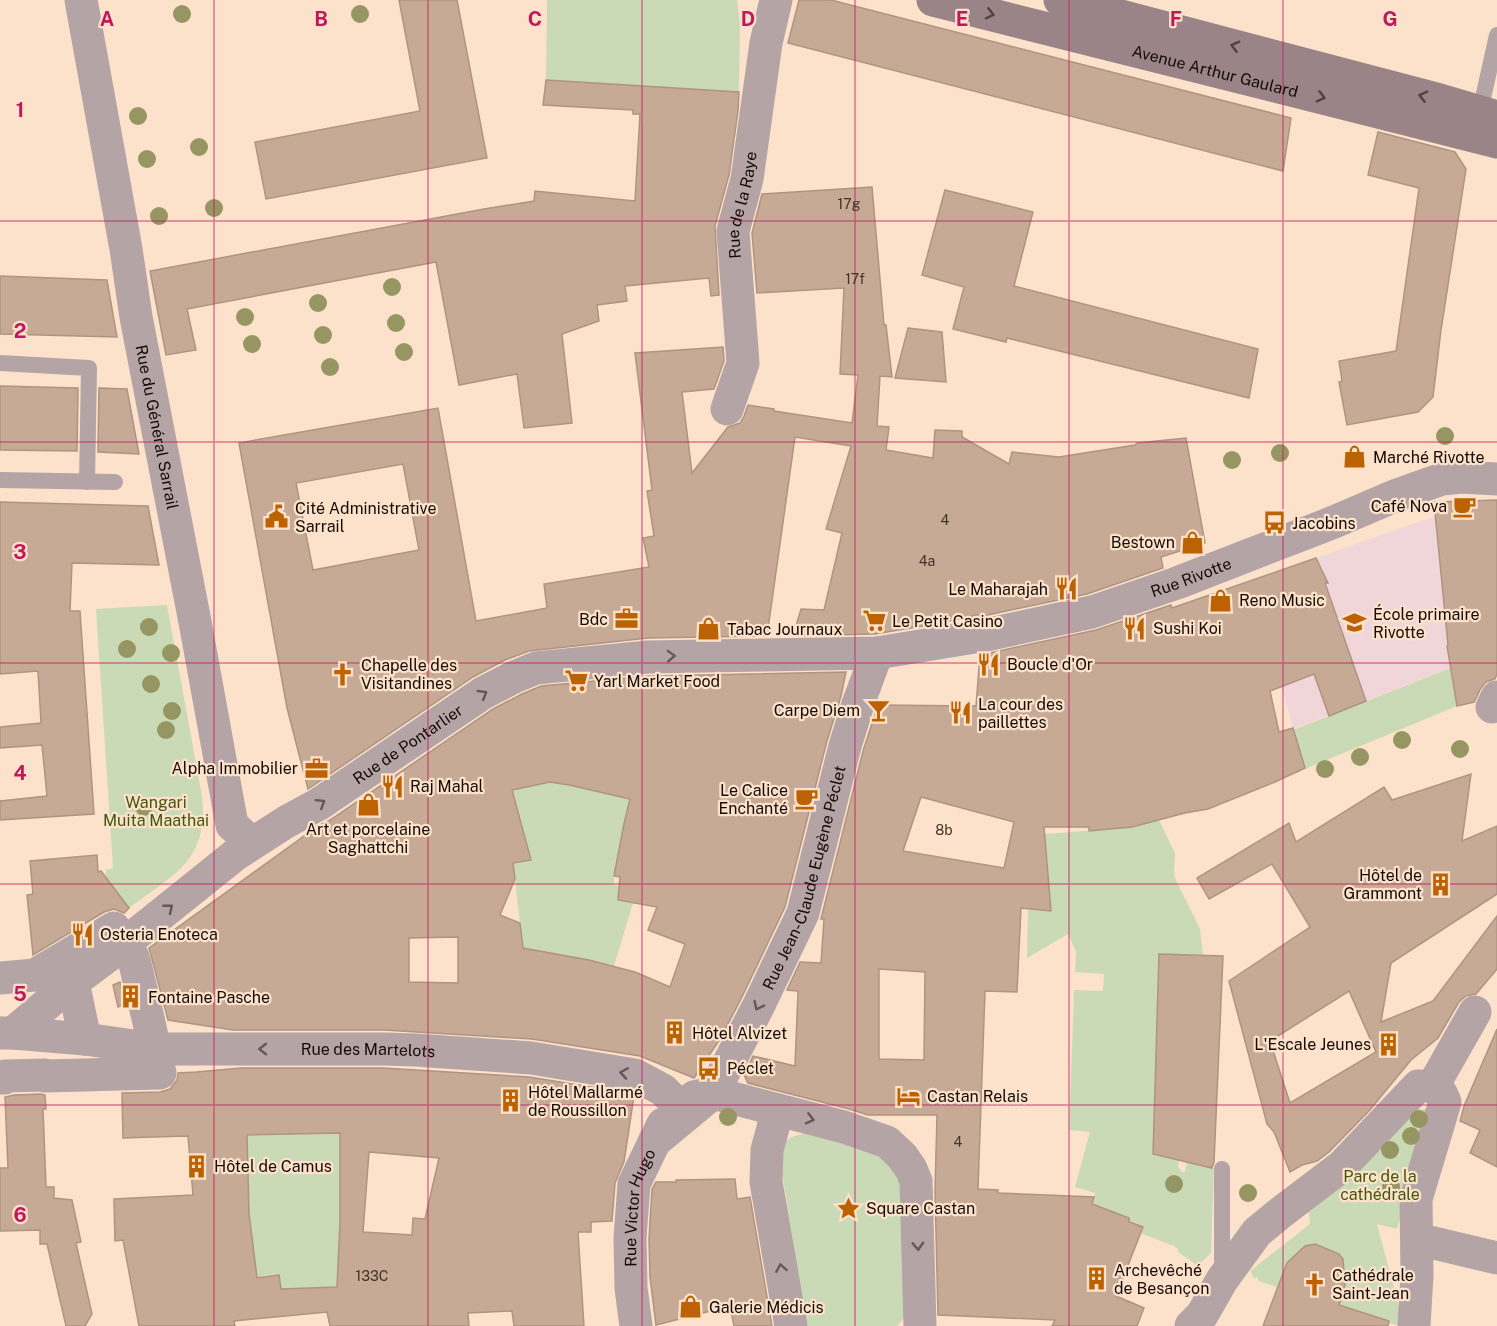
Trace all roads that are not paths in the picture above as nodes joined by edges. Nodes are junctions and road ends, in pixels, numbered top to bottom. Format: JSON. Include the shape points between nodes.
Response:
{"nodes":[{"id":1,"x":81,"y":0,"type":"edge"},
{"id":2,"x":776,"y":0,"type":"edge"},
{"id":3,"x":933,"y":0,"type":"edge"},
{"id":4,"x":1060,"y":0,"type":"edge"},
{"id":5,"x":1497,"y":35,"type":"edge"},
{"id":6,"x":1487,"y":126,"type":"edge"},
{"id":7,"x":0,"y":363,"type":"edge"},
{"id":8,"x":727,"y":409,"type":"dead end"},
{"id":9,"x":1497,"y":478,"type":"edge"},
{"id":10,"x":0,"y":480,"type":"edge"},
{"id":11,"x":87,"y":482,"type":"junction"},
{"id":12,"x":115,"y":482,"type":"dead end"},
{"id":13,"x":877,"y":653,"type":"junction"},
{"id":14,"x":252,"y":843,"type":"junction"},
{"id":15,"x":124,"y":944,"type":"junction"},
{"id":16,"x":0,"y":978,"type":"edge"},
{"id":17,"x":73,"y":982,"type":"junction"},
{"id":18,"x":1475,"y":1012,"type":"dead end"},
{"id":19,"x":6,"y":1033,"type":"edge"},
{"id":20,"x":86,"y":1039,"type":"junction"},
{"id":21,"x":155,"y":1049,"type":"junction"},
{"id":22,"x":0,"y":1078,"type":"edge"},
{"id":23,"x":1433,"y":1086,"type":"junction"},
{"id":24,"x":713,"y":1093,"type":"junction"},
{"id":25,"x":674,"y":1101,"type":"junction"},
{"id":26,"x":776,"y":1110,"type":"junction"},
{"id":27,"x":654,"y":1142,"type":"junction"},
{"id":28,"x":1222,"y":1168,"type":"dead end"},
{"id":29,"x":1417,"y":1239,"type":"junction"},
{"id":30,"x":1497,"y":1258,"type":"edge"},
{"id":31,"x":1222,"y":1280,"type":"junction"},
{"id":32,"x":636,"y":1323,"type":"edge"},
{"id":33,"x":791,"y":1326,"type":"edge"},
{"id":34,"x":920,"y":1326,"type":"edge"},
{"id":35,"x":1191,"y":1326,"type":"edge"},
{"id":36,"x":1414,"y":1326,"type":"edge"}],
"edges":[{"from":1,"to":14,"type":"street","name":"Rue du Général Sarrail","via":[[232,825]]},
{"from":2,"to":8,"type":"street","name":"Rue de la Raye","via":[[747,179],[733,231],[743,363]]},
{"from":3,"to":6,"type":"main road","name":"Avenue Arthur Gaulard","one_way":true},
{"from":6,"to":4,"type":"main road","name":"Avenue Arthur Gaulard","one_way":true},
{"from":5,"to":6,"type":"lane"},
{"from":7,"to":11,"type":"lane","via":[[89,368]]},
{"from":9,"to":13,"type":"street","name":"Rue Rivotte","via":[[1442,479],[1219,567],[1092,612]]},
{"from":10,"to":11,"type":"lane"},
{"from":11,"to":12,"type":"lane"},
{"from":14,"to":13,"type":"street","name":"Rue de Pontarlier","one_way":true,"via":[[319,804],[483,693],[536,668],[648,657]]},
{"from":13,"to":24,"type":"street","name":"Rue Jean-Claude Eugène Péclet","one_way":true,"via":[[845,746],[802,912]]},
{"from":15,"to":14,"type":"street","name":"Rue de Pontarlier","one_way":true},
{"from":15,"to":16,"type":"street","via":[[114,928],[34,975]]},
{"from":15,"to":17,"type":"street","name":"Rue de Pontarlier"},
{"from":15,"to":21,"type":"street","via":[[135,964]]},
{"from":17,"to":19,"type":"street","name":"Rue de Pontarlier"},
{"from":17,"to":20,"type":"street"},
{"from":18,"to":23,"type":"street"},
{"from":19,"to":20,"type":"street","name":"Rue des Martelots"},
{"from":20,"to":21,"type":"street","name":"Rue des Martelots"},
{"from":21,"to":22,"type":"street","via":[[160,1073]]},
{"from":25,"to":21,"type":"street","name":"Rue des Martelots","one_way":true,"via":[[663,1090],[635,1075],[531,1058],[383,1049]]},
{"from":23,"to":29,"type":"street","via":[[1445,1102],[1416,1199]]},
{"from":23,"to":31,"type":"street","via":[[1418,1086],[1342,1166],[1257,1232]]},
{"from":24,"to":25,"type":"street"},
{"from":24,"to":26,"type":"street"},
{"from":24,"to":27,"type":"street"},
{"from":25,"to":27,"type":"street","name":"Rue Victor Hugo"},
{"from":33,"to":26,"type":"street","one_way":true,"via":[[766,1182],[766,1150]]},
{"from":26,"to":34,"type":"street","one_way":true,"via":[[887,1142],[911,1169],[916,1181]]},
{"from":27,"to":32,"type":"street","name":"Rue Victor Hugo","via":[[634,1184],[630,1238]]},
{"from":28,"to":31,"type":"lane"},
{"from":29,"to":30,"type":"street"},
{"from":29,"to":36,"type":"street"},
{"from":31,"to":35,"type":"street","via":[[1203,1315]]}]}
